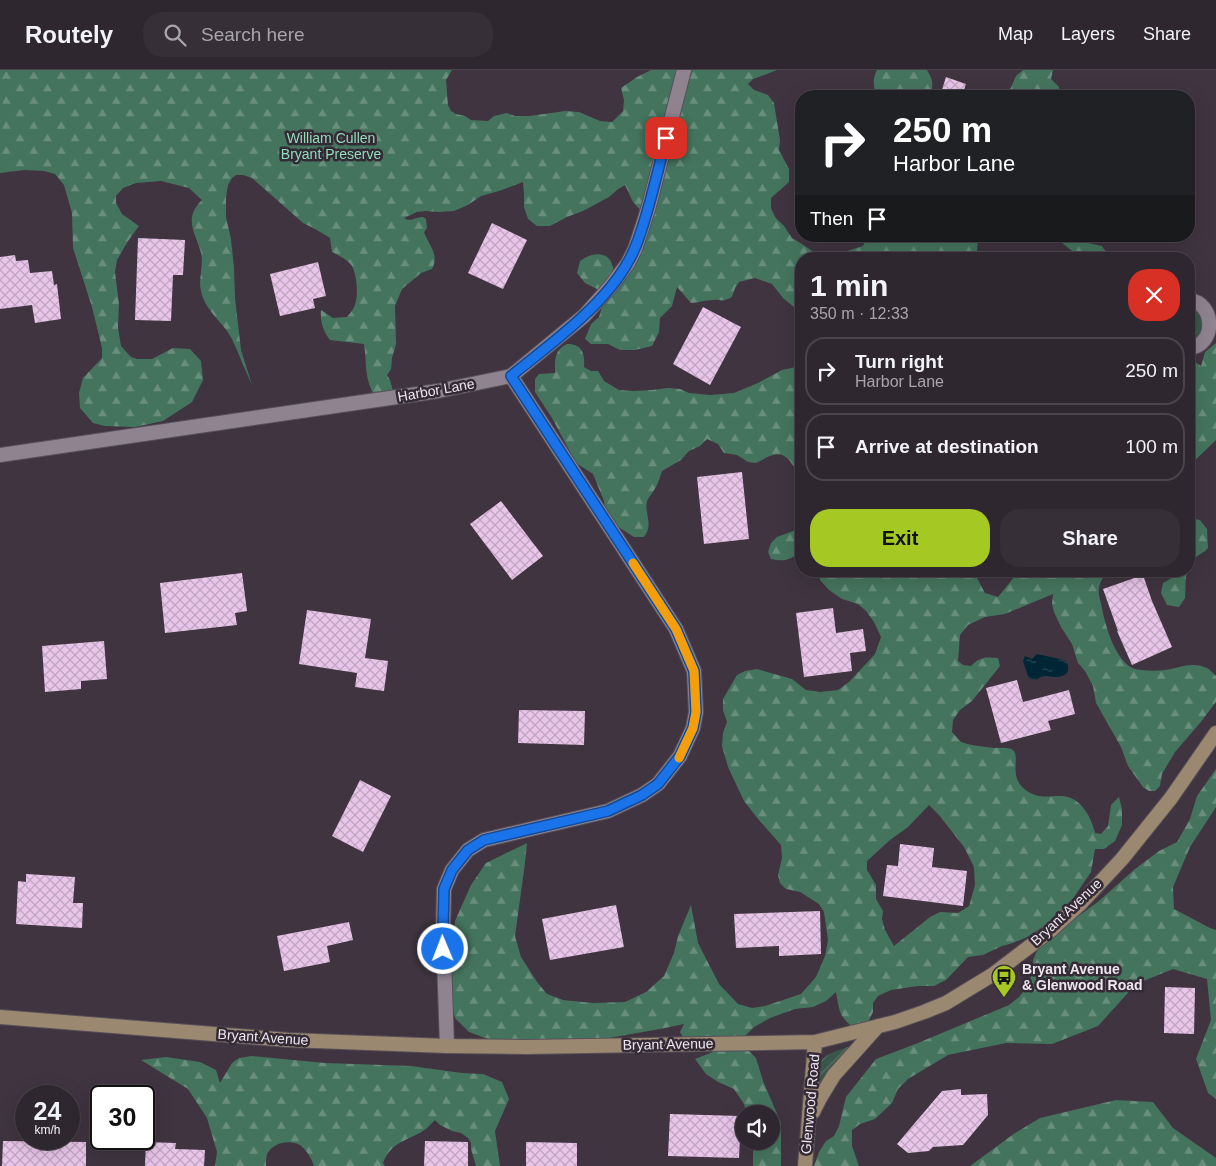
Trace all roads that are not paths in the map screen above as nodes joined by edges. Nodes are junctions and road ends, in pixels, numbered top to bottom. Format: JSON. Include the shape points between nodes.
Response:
{"nodes":[{"id":1,"x":684,"y":70,"type":"edge"},
{"id":2,"x":1195,"y":301,"type":"edge"},
{"id":3,"x":1215,"y":326,"type":"edge"},
{"id":4,"x":1195,"y":347,"type":"edge"},
{"id":5,"x":511,"y":376,"type":"junction"},
{"id":6,"x":0,"y":455,"type":"edge"},
{"id":7,"x":1216,"y":733,"type":"edge"},
{"id":8,"x":0,"y":1017,"type":"edge"},
{"id":9,"x":878,"y":1026,"type":"junction"},
{"id":10,"x":815,"y":1042,"type":"junction"},
{"id":11,"x":446,"y":1046,"type":"junction"},
{"id":12,"x":808,"y":1122,"type":"junction"},
{"id":13,"x":805,"y":1166,"type":"edge"}],
"edges":[{"from":1,"to":5,"type":"street","name":"Harbor Lane","via":[[648,206],[628,263],[584,316]]},
{"from":2,"to":3,"type":"street","via":[[1210,310]]},
{"from":3,"to":4,"type":"street","via":[[1209,339]]},
{"from":5,"to":6,"type":"street","name":"Harbor Lane","via":[[438,391]]},
{"from":5,"to":11,"type":"street","via":[[676,629],[694,671],[696,712],[693,728],[680,756],[658,784],[642,795],[608,811],[484,840],[468,850],[452,870],[444,889]]},
{"from":7,"to":9,"type":"main road","name":"Bryant Avenue","via":[[1171,798],[1122,859],[1050,931],[992,975],[946,1003]]},
{"from":8,"to":11,"type":"main road","name":"Bryant Avenue","via":[[289,1040]]},
{"from":9,"to":10,"type":"main road","name":"Bryant Avenue"},
{"from":9,"to":12,"type":"main road","via":[[830,1080]]},
{"from":10,"to":11,"type":"main road","name":"Bryant Avenue"},
{"from":10,"to":12,"type":"main road","name":"Glenwood Road"},
{"from":12,"to":13,"type":"main road","name":"Glenwood Road"}]}
